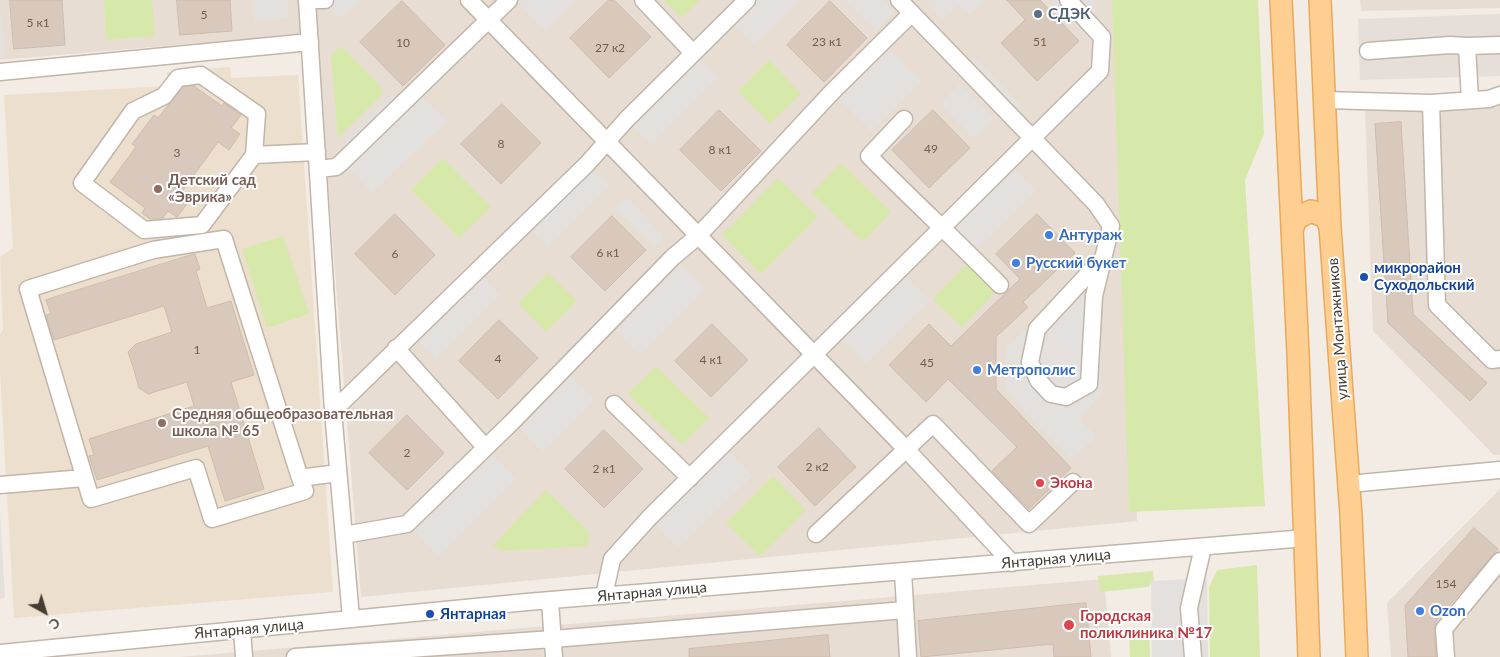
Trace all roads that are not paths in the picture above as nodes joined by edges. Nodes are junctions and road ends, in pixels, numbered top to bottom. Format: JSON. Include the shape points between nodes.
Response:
{"nodes":[{"id":1,"x":307,"y":0,"type":"edge"},
{"id":2,"x":325,"y":0,"type":"edge"},
{"id":3,"x":469,"y":0,"type":"edge"},
{"id":4,"x":509,"y":0,"type":"edge"},
{"id":5,"x":642,"y":0,"type":"edge"},
{"id":6,"x":747,"y":0,"type":"edge"},
{"id":7,"x":899,"y":0,"type":"edge"},
{"id":8,"x":1068,"y":0,"type":"edge"},
{"id":9,"x":1281,"y":0,"type":"edge"},
{"id":10,"x":1320,"y":0,"type":"edge"},
{"id":11,"x":1080,"y":7,"type":"edge"},
{"id":12,"x":912,"y":13,"type":"junction"},
{"id":13,"x":488,"y":20,"type":"junction"},
{"id":14,"x":310,"y":42,"type":"junction"},
{"id":15,"x":1500,"y":45,"type":"edge"},
{"id":16,"x":1467,"y":46,"type":"junction"},
{"id":17,"x":1368,"y":51,"type":"dead end"},
{"id":18,"x":693,"y":53,"type":"junction"},
{"id":19,"x":0,"y":72,"type":"edge"},
{"id":20,"x":1500,"y":95,"type":"edge"},
{"id":21,"x":1325,"y":100,"type":"junction"},
{"id":22,"x":1470,"y":100,"type":"junction"},
{"id":23,"x":1431,"y":103,"type":"junction"},
{"id":24,"x":904,"y":119,"type":"dead end"},
{"id":25,"x":1032,"y":138,"type":"junction"},
{"id":26,"x":607,"y":142,"type":"junction"},
{"id":27,"x":317,"y":152,"type":"junction"},
{"id":28,"x":254,"y":155,"type":"junction"},
{"id":29,"x":318,"y":169,"type":"junction"},
{"id":30,"x":1330,"y":227,"type":"junction"},
{"id":31,"x":944,"y":228,"type":"junction"},
{"id":32,"x":1292,"y":230,"type":"junction"},
{"id":33,"x":698,"y":236,"type":"junction"},
{"id":34,"x":1102,"y":259,"type":"junction"},
{"id":35,"x":1000,"y":284,"type":"dead end"},
{"id":36,"x":396,"y":348,"type":"junction"},
{"id":37,"x":814,"y":355,"type":"junction"},
{"id":38,"x":1500,"y":359,"type":"edge"},
{"id":39,"x":614,"y":404,"type":"dead end"},
{"id":40,"x":332,"y":411,"type":"junction"},
{"id":41,"x":485,"y":447,"type":"junction"},
{"id":42,"x":906,"y":449,"type":"junction"},
{"id":43,"x":1500,"y":470,"type":"edge"},
{"id":44,"x":338,"y":473,"type":"junction"},
{"id":45,"x":84,"y":478,"type":"junction"},
{"id":46,"x":300,"y":478,"type":"junction"},
{"id":47,"x":690,"y":478,"type":"junction"},
{"id":48,"x":1073,"y":482,"type":"dead end"},
{"id":49,"x":0,"y":484,"type":"edge"},
{"id":50,"x":1349,"y":484,"type":"junction"},
{"id":51,"x":816,"y":534,"type":"dead end"},
{"id":52,"x":344,"y":535,"type":"junction"},
{"id":53,"x":1306,"y":538,"type":"junction"},
{"id":54,"x":1203,"y":547,"type":"junction"},
{"id":55,"x":1500,"y":561,"type":"edge"},
{"id":56,"x":1012,"y":562,"type":"junction"},
{"id":57,"x":903,"y":572,"type":"junction"},
{"id":58,"x":604,"y":596,"type":"junction"},
{"id":59,"x":550,"y":600,"type":"junction"},
{"id":60,"x":905,"y":610,"type":"junction"},
{"id":61,"x":351,"y":618,"type":"junction"},
{"id":62,"x":242,"y":630,"type":"junction"},
{"id":63,"x":553,"y":639,"type":"junction"},
{"id":64,"x":0,"y":653,"type":"edge"},
{"id":65,"x":244,"y":657,"type":"edge"},
{"id":66,"x":295,"y":657,"type":"edge"},
{"id":67,"x":554,"y":657,"type":"edge"},
{"id":68,"x":908,"y":657,"type":"edge"},
{"id":69,"x":1193,"y":657,"type":"edge"},
{"id":70,"x":1309,"y":657,"type":"edge"},
{"id":71,"x":1357,"y":657,"type":"edge"},
{"id":72,"x":1446,"y":657,"type":"edge"}],
"edges":[{"from":1,"to":2,"type":"street"},
{"from":1,"to":14,"type":"street"},
{"from":3,"to":13,"type":"street"},
{"from":4,"to":13,"type":"street"},
{"from":5,"to":18,"type":"street"},
{"from":6,"to":18,"type":"street"},
{"from":7,"to":12,"type":"street"},
{"from":8,"to":11,"type":"street"},
{"from":9,"to":32,"type":"main road"},
{"from":10,"to":21,"type":"main road","name":"улица Монтажников"},
{"from":11,"to":25,"type":"street","via":[[1102,37],[1100,71]]},
{"from":12,"to":25,"type":"street"},
{"from":12,"to":33,"type":"street","via":[[832,92]]},
{"from":13,"to":26,"type":"street"},
{"from":13,"to":29,"type":"street","via":[[342,163]]},
{"from":14,"to":19,"type":"street"},
{"from":14,"to":27,"type":"street"},
{"from":15,"to":16,"type":"street"},
{"from":16,"to":17,"type":"street"},
{"from":16,"to":22,"type":"street"},
{"from":18,"to":26,"type":"street"},
{"from":20,"to":22,"type":"street"},
{"from":21,"to":23,"type":"street"},
{"from":21,"to":30,"type":"main road","name":"улица Монтажников"},
{"from":22,"to":23,"type":"street"},
{"from":23,"to":38,"type":"street","via":[[1437,305],[1492,360]]},
{"from":24,"to":31,"type":"street","via":[[869,156],[924,213]]},
{"from":25,"to":31,"type":"street"},
{"from":25,"to":34,"type":"street","via":[[1096,204],[1111,226]]},
{"from":26,"to":33,"type":"street"},
{"from":26,"to":36,"type":"street"},
{"from":27,"to":28,"type":"street"},
{"from":27,"to":29,"type":"street"},
{"from":28,"to":28,"type":"street","via":[[202,225],[144,230],[82,183],[133,111],[164,96],[178,78],[201,75],[257,114]]},
{"from":29,"to":40,"type":"street"},
{"from":30,"to":32,"type":"main road","via":[[1326,217],[1311,211],[1300,215]]},
{"from":30,"to":50,"type":"main road","name":"улица Монтажников"},
{"from":31,"to":35,"type":"street"},
{"from":31,"to":37,"type":"street"},
{"from":32,"to":53,"type":"main road"},
{"from":33,"to":37,"type":"street"},
{"from":33,"to":41,"type":"street","via":[[673,257]]},
{"from":34,"to":34,"type":"street","via":[[1094,296],[1089,384],[1066,398],[1051,394],[1038,380],[1030,362],[1037,329]]},
{"from":36,"to":40,"type":"street"},
{"from":36,"to":41,"type":"street"},
{"from":37,"to":42,"type":"street"},
{"from":37,"to":47,"type":"street"},
{"from":39,"to":47,"type":"street"},
{"from":40,"to":44,"type":"street"},
{"from":41,"to":52,"type":"street","via":[[407,524]]},
{"from":42,"to":48,"type":"street","via":[[933,424],[1030,524]]},
{"from":42,"to":51,"type":"street"},
{"from":42,"to":56,"type":"street"},
{"from":43,"to":50,"type":"street"},
{"from":44,"to":46,"type":"street"},
{"from":44,"to":52,"type":"street"},
{"from":45,"to":46,"type":"street","via":[[91,499],[196,468],[212,519],[305,491]]},
{"from":45,"to":46,"type":"street","via":[[28,289],[153,250],[224,239]]},
{"from":45,"to":49,"type":"street"},
{"from":47,"to":58,"type":"street","via":[[612,559]]},
{"from":50,"to":71,"type":"main road","name":"улица Монтажников"},
{"from":52,"to":61,"type":"street"},
{"from":53,"to":54,"type":"street","name":"Янтарная улица"},
{"from":53,"to":70,"type":"main road"},
{"from":54,"to":56,"type":"street","name":"Янтарная улица"},
{"from":54,"to":69,"type":"street","via":[[1189,608]]},
{"from":55,"to":72,"type":"street","via":[[1444,629]]},
{"from":56,"to":57,"type":"street","name":"Янтарная улица"},
{"from":57,"to":58,"type":"street","name":"Янтарная улица"},
{"from":57,"to":60,"type":"street"},
{"from":58,"to":59,"type":"street","name":"Янтарная улица"},
{"from":59,"to":61,"type":"street","name":"Янтарная улица"},
{"from":59,"to":63,"type":"street"},
{"from":60,"to":63,"type":"street"},
{"from":60,"to":68,"type":"street"},
{"from":61,"to":62,"type":"street","name":"Янтарная улица"},
{"from":62,"to":64,"type":"street","name":"Янтарная улица"},
{"from":62,"to":65,"type":"street"},
{"from":63,"to":66,"type":"street"},
{"from":63,"to":67,"type":"street"}]}
